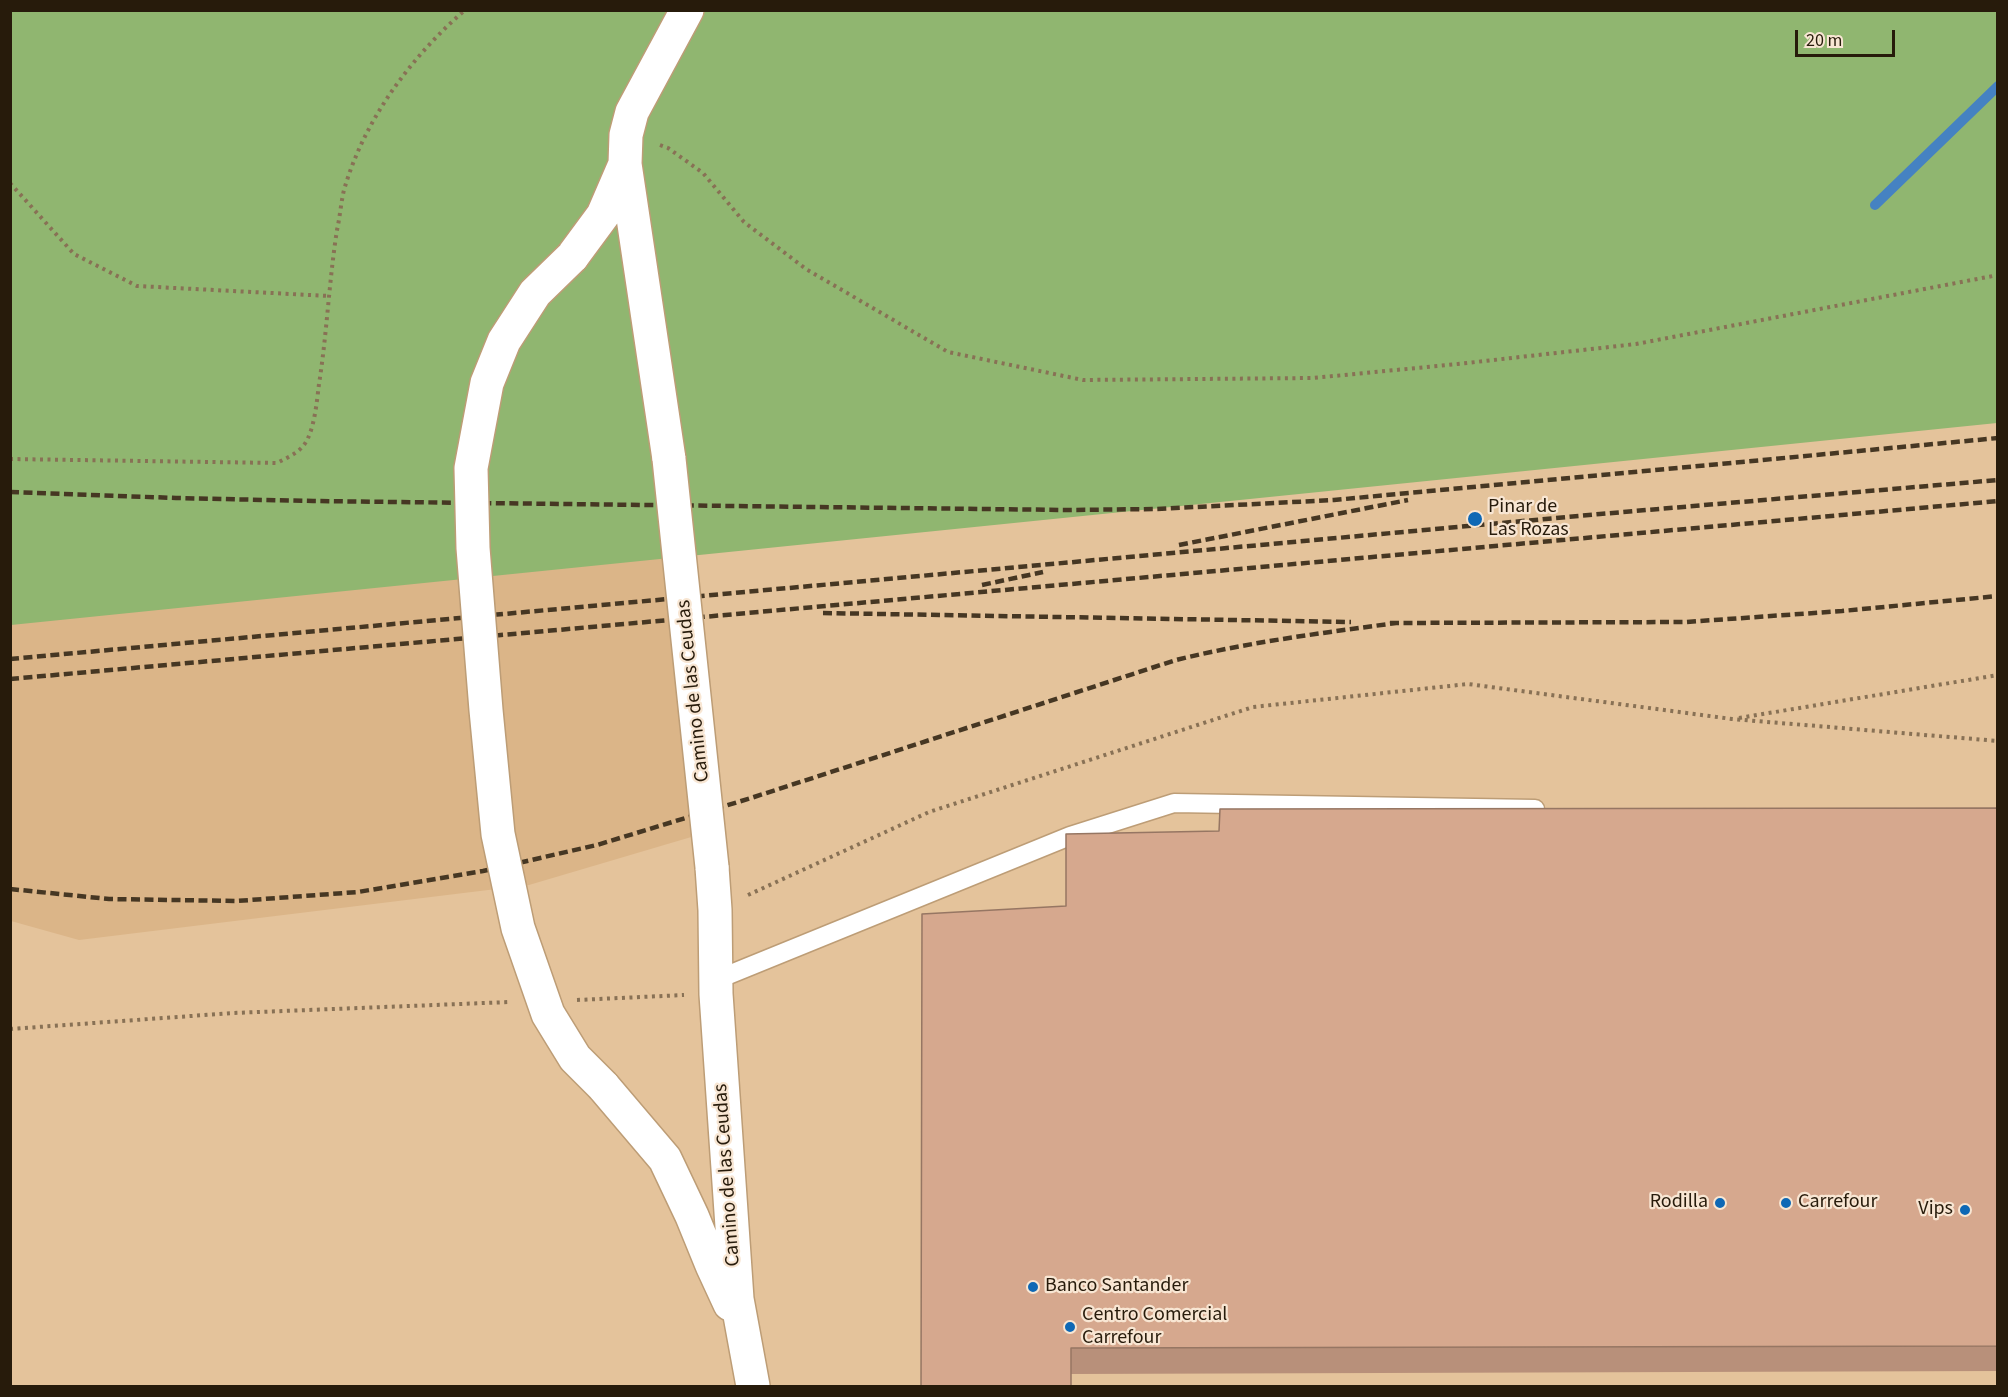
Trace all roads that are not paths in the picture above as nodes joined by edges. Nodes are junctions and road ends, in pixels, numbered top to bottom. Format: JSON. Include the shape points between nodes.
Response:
{"nodes":[{"id":1,"x":687,"y":10,"type":"edge"},
{"id":2,"x":625,"y":149,"type":"junction"},
{"id":3,"x":1553,"y":809,"type":"edge"},
{"id":4,"x":716,"y":987,"type":"junction"},
{"id":5,"x":743,"y":1330,"type":"junction"},
{"id":6,"x":753,"y":1386,"type":"edge"}],
"edges":[{"from":1,"to":2,"type":"street","name":"Camino de las Ceudas","via":[[632,112]]},
{"from":2,"to":4,"type":"street","name":"Camino de las Ceudas","bridge":true,"via":[[669,459],[712,867]]},
{"from":2,"to":5,"type":"street","bridge":true,"via":[[603,215],[572,257],[536,293],[504,341],[487,383],[471,468],[473,548],[498,834],[518,928],[548,1014],[575,1058],[665,1159]]},
{"from":3,"to":4,"type":"lane","via":[[1173,803],[1070,836]]},
{"from":4,"to":5,"type":"street","name":"Camino de las Ceudas","via":[[737,1299]]},
{"from":5,"to":6,"type":"street","name":"Camino de las Ceudas"}]}
